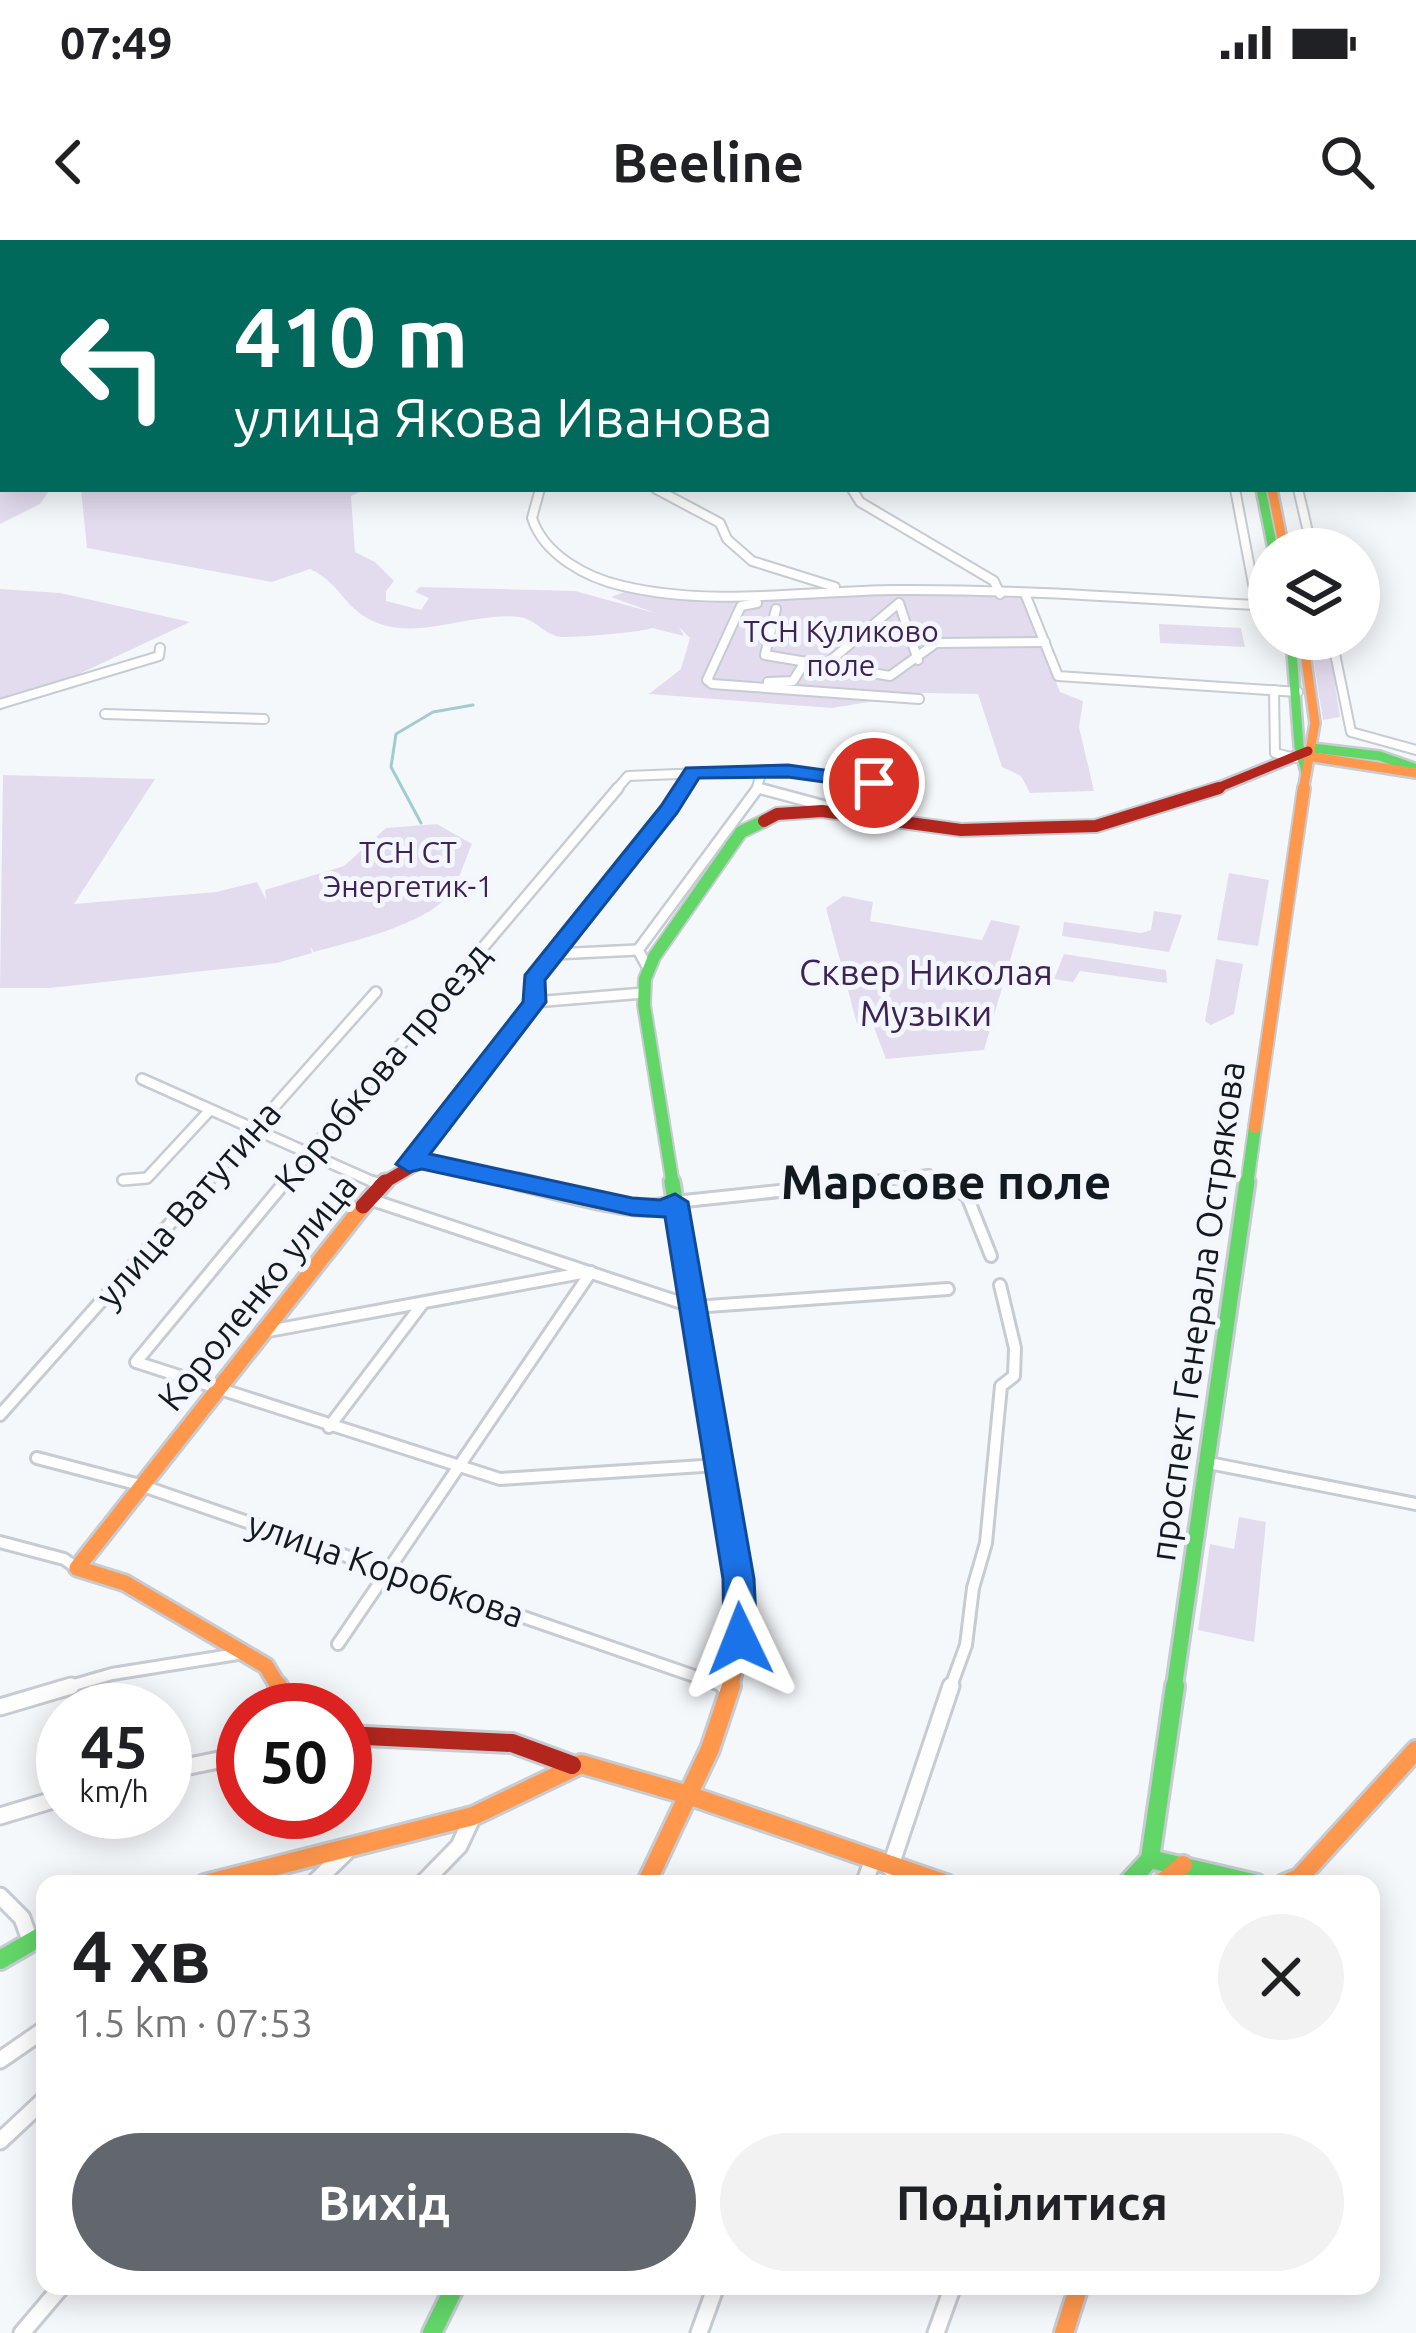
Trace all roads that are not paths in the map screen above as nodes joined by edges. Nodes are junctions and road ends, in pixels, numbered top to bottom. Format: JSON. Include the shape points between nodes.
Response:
{"nodes":[{"id":1,"x":538,"y":492,"type":"edge"},
{"id":2,"x":662,"y":492,"type":"edge"},
{"id":3,"x":855,"y":492,"type":"edge"},
{"id":4,"x":1236,"y":492,"type":"edge"},
{"id":5,"x":1262,"y":492,"type":"edge"},
{"id":6,"x":1273,"y":492,"type":"edge"},
{"id":7,"x":1299,"y":492,"type":"edge"},
{"id":8,"x":1269,"y":528,"type":"edge"},
{"id":9,"x":1280,"y":528,"type":"edge"},
{"id":10,"x":1307,"y":528,"type":"edge"},
{"id":11,"x":1248,"y":558,"type":"edge"},
{"id":12,"x":844,"y":590,"type":"junction"},
{"id":13,"x":1000,"y":594,"type":"junction"},
{"id":14,"x":1028,"y":600,"type":"junction"},
{"id":15,"x":1248,"y":605,"type":"edge"},
{"id":16,"x":776,"y":609,"type":"dead end"},
{"id":17,"x":1045,"y":642,"type":"junction"},
{"id":18,"x":160,"y":648,"type":"dead end"},
{"id":19,"x":918,"y":660,"type":"junction"},
{"id":20,"x":1294,"y":660,"type":"edge"},
{"id":21,"x":1307,"y":660,"type":"edge"},
{"id":22,"x":1336,"y":660,"type":"edge"},
{"id":23,"x":805,"y":662,"type":"junction"},
{"id":24,"x":825,"y":664,"type":"junction"},
{"id":25,"x":768,"y":682,"type":"dead end"},
{"id":26,"x":1274,"y":690,"type":"junction"},
{"id":27,"x":1298,"y":692,"type":"junction"},
{"id":28,"x":919,"y":699,"type":"dead end"},
{"id":29,"x":0,"y":704,"type":"edge"},
{"id":30,"x":105,"y":714,"type":"dead end"},
{"id":31,"x":264,"y":719,"type":"dead end"},
{"id":32,"x":1416,"y":750,"type":"edge"},
{"id":33,"x":1299,"y":757,"type":"junction"},
{"id":34,"x":1394,"y":765,"type":"junction"},
{"id":35,"x":762,"y":770,"type":"junction"},
{"id":36,"x":1416,"y":771,"type":"edge"},
{"id":37,"x":693,"y":772,"type":"junction"},
{"id":38,"x":1264,"y":772,"type":"junction"},
{"id":39,"x":874,"y":783,"type":"dead end"},
{"id":40,"x":758,"y":788,"type":"junction"},
{"id":41,"x":850,"y":815,"type":"junction"},
{"id":42,"x":638,"y":950,"type":"junction"},
{"id":43,"x":554,"y":953,"type":"junction"},
{"id":44,"x":649,"y":968,"type":"junction"},
{"id":45,"x":376,"y":992,"type":"dead end"},
{"id":46,"x":644,"y":993,"type":"junction"},
{"id":47,"x":534,"y":1002,"type":"junction"},
{"id":48,"x":142,"y":1079,"type":"dead end"},
{"id":49,"x":210,"y":1110,"type":"junction"},
{"id":50,"x":257,"y":1128,"type":"junction"},
{"id":51,"x":312,"y":1153,"type":"junction"},
{"id":52,"x":409,"y":1164,"type":"junction"},
{"id":53,"x":123,"y":1180,"type":"dead end"},
{"id":54,"x":380,"y":1185,"type":"junction"},
{"id":55,"x":369,"y":1199,"type":"junction"},
{"id":56,"x":675,"y":1202,"type":"junction"},
{"id":57,"x":992,"y":1256,"type":"dead end"},
{"id":58,"x":591,"y":1272,"type":"junction"},
{"id":59,"x":1000,"y":1285,"type":"dead end"},
{"id":60,"x":948,"y":1289,"type":"dead end"},
{"id":61,"x":423,"y":1303,"type":"junction"},
{"id":62,"x":694,"y":1307,"type":"junction"},
{"id":63,"x":263,"y":1332,"type":"junction"},
{"id":64,"x":215,"y":1391,"type":"junction"},
{"id":65,"x":0,"y":1415,"type":"edge"},
{"id":66,"x":329,"y":1427,"type":"junction"},
{"id":67,"x":37,"y":1458,"type":"dead end"},
{"id":68,"x":718,"y":1460,"type":"junction"},
{"id":69,"x":1204,"y":1462,"type":"junction"},
{"id":70,"x":457,"y":1467,"type":"junction"},
{"id":71,"x":140,"y":1485,"type":"junction"},
{"id":72,"x":1416,"y":1504,"type":"edge"},
{"id":73,"x":0,"y":1542,"type":"edge"},
{"id":74,"x":76,"y":1568,"type":"junction"},
{"id":75,"x":387,"y":1569,"type":"junction"},
{"id":76,"x":338,"y":1644,"type":"dead end"},
{"id":77,"x":244,"y":1653,"type":"junction"},
{"id":78,"x":276,"y":1683,"type":"edge"},
{"id":79,"x":732,"y":1689,"type":"junction"},
{"id":80,"x":0,"y":1707,"type":"edge"},
{"id":81,"x":372,"y":1736,"type":"edge"},
{"id":82,"x":1416,"y":1750,"type":"edge"},
{"id":83,"x":572,"y":1765,"type":"junction"},
{"id":84,"x":688,"y":1795,"type":"junction"},
{"id":85,"x":36,"y":1805,"type":"edge"},
{"id":86,"x":0,"y":1816,"type":"edge"},
{"id":87,"x":472,"y":1816,"type":"junction"},
{"id":88,"x":352,"y":1845,"type":"junction"},
{"id":89,"x":1150,"y":1858,"type":"junction"},
{"id":90,"x":872,"y":1862,"type":"junction"},
{"id":91,"x":1183,"y":1865,"type":"junction"},
{"id":92,"x":890,"y":1868,"type":"junction"},
{"id":93,"x":239,"y":1875,"type":"edge"},
{"id":94,"x":322,"y":1875,"type":"edge"},
{"id":95,"x":431,"y":1875,"type":"edge"},
{"id":96,"x":650,"y":1875,"type":"edge"},
{"id":97,"x":867,"y":1875,"type":"edge"},
{"id":98,"x":914,"y":1875,"type":"edge"},
{"id":99,"x":1135,"y":1875,"type":"edge"},
{"id":100,"x":1150,"y":1875,"type":"edge"},
{"id":101,"x":1171,"y":1875,"type":"edge"},
{"id":102,"x":1222,"y":1875,"type":"edge"},
{"id":103,"x":1299,"y":1875,"type":"edge"},
{"id":104,"x":0,"y":1896,"type":"edge"},
{"id":105,"x":14,"y":1909,"type":"junction"},
{"id":106,"x":0,"y":1919,"type":"edge"},
{"id":107,"x":36,"y":1936,"type":"edge"},
{"id":108,"x":36,"y":1938,"type":"edge"},
{"id":109,"x":0,"y":1960,"type":"edge"},
{"id":110,"x":36,"y":2036,"type":"edge"},
{"id":111,"x":0,"y":2060,"type":"edge"},
{"id":112,"x":36,"y":2107,"type":"edge"},
{"id":113,"x":0,"y":2140,"type":"edge"},
{"id":114,"x":54,"y":2295,"type":"edge"},
{"id":115,"x":451,"y":2295,"type":"edge"},
{"id":116,"x":713,"y":2295,"type":"edge"},
{"id":117,"x":950,"y":2295,"type":"edge"},
{"id":118,"x":1076,"y":2295,"type":"edge"},
{"id":119,"x":22,"y":2333,"type":"edge"},
{"id":120,"x":432,"y":2333,"type":"edge"},
{"id":121,"x":699,"y":2333,"type":"edge"},
{"id":122,"x":937,"y":2333,"type":"edge"},
{"id":123,"x":1064,"y":2333,"type":"edge"}],
"edges":[{"from":1,"to":12,"type":"street","via":[[530,507],[533,529],[555,555],[593,575],[703,597]]},
{"from":2,"to":12,"type":"street","via":[[720,523],[730,549],[749,561]]},
{"from":3,"to":13,"type":"street","via":[[994,581]]},
{"from":4,"to":11,"type":"street"},
{"from":5,"to":8,"type":"main road"},
{"from":6,"to":9,"type":"main road"},
{"from":7,"to":10,"type":"street"},
{"from":12,"to":13,"type":"street"},
{"from":13,"to":14,"type":"street"},
{"from":14,"to":15,"type":"street"},
{"from":14,"to":17,"type":"street"},
{"from":14,"to":28,"type":"street","via":[[874,592],[744,605],[707,680]]},
{"from":16,"to":23,"type":"street","via":[[762,653]]},
{"from":17,"to":19,"type":"street","via":[[936,643]]},
{"from":17,"to":26,"type":"street","via":[[1058,676]]},
{"from":18,"to":29,"type":"street","via":[[153,659]]},
{"from":19,"to":24,"type":"street","via":[[890,676]]},
{"from":19,"to":24,"type":"street","via":[[898,603]]},
{"from":20,"to":27,"type":"main road","name":"проспект Генерала Острякова"},
{"from":21,"to":33,"type":"main road","name":"проспект Генерала Острякова","via":[[1312,683]]},
{"from":22,"to":32,"type":"street","via":[[1351,732]]},
{"from":23,"to":24,"type":"street"},
{"from":23,"to":25,"type":"street","via":[[793,681]]},
{"from":26,"to":27,"type":"street"},
{"from":26,"to":33,"type":"street","via":[[1275,753]]},
{"from":27,"to":33,"type":"main road","name":"проспект Генерала Острякова"},
{"from":30,"to":31,"type":"street"},
{"from":33,"to":34,"type":"main road"},
{"from":33,"to":34,"type":"main road"},
{"from":33,"to":38,"type":"main road"},
{"from":33,"to":38,"type":"main road"},
{"from":33,"to":69,"type":"main road","name":"проспект Генерала Острякова","via":[[1238,1260]]},
{"from":34,"to":36,"type":"main road"},
{"from":35,"to":37,"type":"street"},
{"from":35,"to":39,"type":"street"},
{"from":35,"to":40,"type":"street"},
{"from":37,"to":43,"type":"street"},
{"from":37,"to":51,"type":"street","name":"Коробкова проезд","via":[[631,775]]},
{"from":38,"to":41,"type":"main road","via":[[1096,826],[961,830]]},
{"from":40,"to":41,"type":"street"},
{"from":40,"to":42,"type":"street"},
{"from":41,"to":44,"type":"main road","via":[[799,811],[741,832]]},
{"from":42,"to":43,"type":"street"},
{"from":42,"to":44,"type":"street"},
{"from":43,"to":47,"type":"street","name":"Короленко улица","via":[[533,980]]},
{"from":44,"to":46,"type":"main road"},
{"from":45,"to":50,"type":"street","name":"улица Ватутина"},
{"from":46,"to":47,"type":"street"},
{"from":46,"to":56,"type":"main road"},
{"from":47,"to":52,"type":"street","name":"Короленко улица"},
{"from":48,"to":49,"type":"street"},
{"from":49,"to":50,"type":"street"},
{"from":49,"to":53,"type":"street","via":[[147,1178]]},
{"from":50,"to":51,"type":"street"},
{"from":50,"to":65,"type":"street","name":"улица Ватутина"},
{"from":51,"to":54,"type":"street"},
{"from":51,"to":64,"type":"street","name":"Коробкова проезд","via":[[136,1362]]},
{"from":52,"to":54,"type":"main road","name":"Короленко улица"},
{"from":52,"to":56,"type":"main road","via":[[632,1206]]},
{"from":54,"to":55,"type":"main road","name":"Короленко улица"},
{"from":55,"to":58,"type":"street"},
{"from":55,"to":63,"type":"main road","name":"Короленко улица"},
{"from":56,"to":57,"type":"street","via":[[929,1175],[967,1196]]},
{"from":56,"to":62,"type":"main road"},
{"from":58,"to":61,"type":"street"},
{"from":58,"to":62,"type":"street"},
{"from":58,"to":70,"type":"street"},
{"from":59,"to":92,"type":"street","via":[[1014,1376],[1001,1386],[986,1543],[966,1645]]},
{"from":60,"to":62,"type":"street"},
{"from":61,"to":63,"type":"street"},
{"from":61,"to":66,"type":"street"},
{"from":62,"to":68,"type":"main road"},
{"from":63,"to":64,"type":"main road","name":"Короленко улица"},
{"from":64,"to":66,"type":"street"},
{"from":64,"to":71,"type":"main road","name":"Короленко улица"},
{"from":66,"to":70,"type":"street"},
{"from":67,"to":71,"type":"street","name":"улица Коробкова"},
{"from":68,"to":70,"type":"street","via":[[500,1479]]},
{"from":68,"to":79,"type":"main road","via":[[741,1605]]},
{"from":69,"to":72,"type":"street"},
{"from":69,"to":89,"type":"main road","name":"проспект Генерала Острякова"},
{"from":70,"to":75,"type":"street"},
{"from":71,"to":74,"type":"main road","name":"Короленко улица"},
{"from":71,"to":75,"type":"street","name":"улица Коробкова"},
{"from":73,"to":74,"type":"street"},
{"from":74,"to":77,"type":"main road","via":[[124,1583]]},
{"from":75,"to":76,"type":"street"},
{"from":75,"to":79,"type":"street","name":"улица Коробкова"},
{"from":77,"to":78,"type":"main road"},
{"from":77,"to":80,"type":"street","via":[[112,1674]]},
{"from":79,"to":84,"type":"main road"},
{"from":81,"to":83,"type":"main road","via":[[512,1743]]},
{"from":82,"to":103,"type":"main road"},
{"from":83,"to":84,"type":"main road"},
{"from":83,"to":87,"type":"main road"},
{"from":84,"to":90,"type":"main road"},
{"from":84,"to":96,"type":"main road"},
{"from":85,"to":86,"type":"street"},
{"from":87,"to":88,"type":"main road"},
{"from":87,"to":95,"type":"street","via":[[459,1846]]},
{"from":88,"to":93,"type":"main road"},
{"from":88,"to":94,"type":"street"},
{"from":89,"to":91,"type":"main road"},
{"from":89,"to":99,"type":"main road"},
{"from":89,"to":100,"type":"main road","name":"проспект Генерала Острякова"},
{"from":90,"to":92,"type":"main road"},
{"from":90,"to":97,"type":"street"},
{"from":91,"to":101,"type":"main road"},
{"from":91,"to":102,"type":"main road"},
{"from":92,"to":98,"type":"main road"},
{"from":104,"to":105,"type":"street"},
{"from":105,"to":106,"type":"street"},
{"from":105,"to":107,"type":"street"},
{"from":108,"to":109,"type":"main road"},
{"from":110,"to":111,"type":"street"},
{"from":112,"to":113,"type":"street"},
{"from":114,"to":119,"type":"street"},
{"from":115,"to":120,"type":"main road"},
{"from":116,"to":121,"type":"street"},
{"from":117,"to":122,"type":"street"},
{"from":118,"to":123,"type":"main road"}]}
